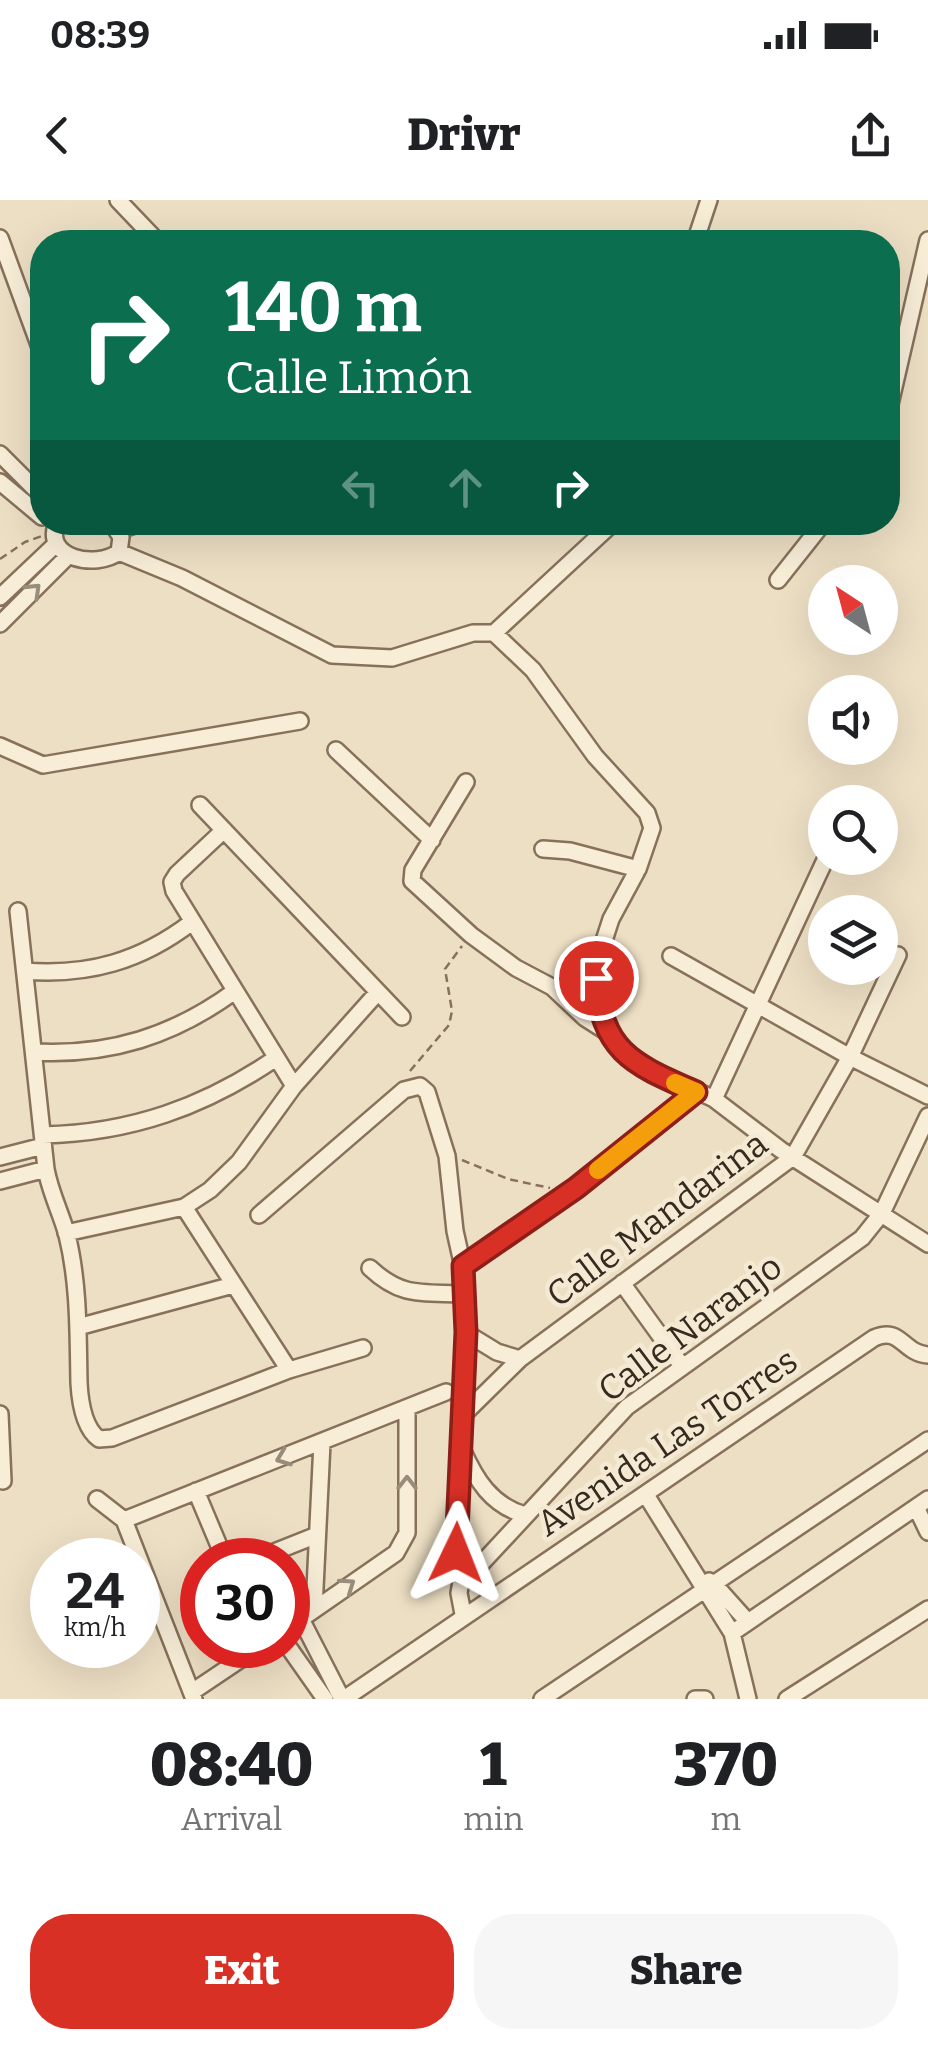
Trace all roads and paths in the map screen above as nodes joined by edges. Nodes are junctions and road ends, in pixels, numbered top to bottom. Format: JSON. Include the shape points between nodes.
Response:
{"nodes":[{"id":1,"x":118,"y":200,"type":"edge"},
{"id":2,"x":710,"y":200,"type":"edge"},
{"id":3,"x":147,"y":230,"type":"edge"},
{"id":4,"x":699,"y":230,"type":"edge"},
{"id":5,"x":0,"y":238,"type":"edge"},
{"id":6,"x":928,"y":240,"type":"edge"},
{"id":7,"x":30,"y":299,"type":"edge"},
{"id":8,"x":23,"y":300,"type":"junction"},
{"id":9,"x":30,"y":320,"type":"edge"},
{"id":10,"x":900,"y":362,"type":"edge"},
{"id":11,"x":0,"y":454,"type":"edge"},
{"id":12,"x":0,"y":482,"type":"edge"},
{"id":13,"x":30,"y":484,"type":"edge"},
{"id":14,"x":30,"y":509,"type":"edge"},
{"id":15,"x":38,"y":535,"type":"edge"},
{"id":16,"x":47,"y":535,"type":"edge"},
{"id":17,"x":56,"y":535,"type":"edge"},
{"id":18,"x":118,"y":535,"type":"edge"},
{"id":19,"x":600,"y":535,"type":"edge"},
{"id":20,"x":814,"y":535,"type":"edge"},
{"id":21,"x":119,"y":552,"type":"junction"},
{"id":22,"x":68,"y":556,"type":"junction"},
{"id":23,"x":0,"y":559,"type":"edge"},
{"id":24,"x":778,"y":580,"type":"dead end"},
{"id":25,"x":0,"y":597,"type":"edge"},
{"id":26,"x":1,"y":621,"type":"edge"},
{"id":27,"x":494,"y":633,"type":"junction"},
{"id":28,"x":300,"y":721,"type":"dead end"},
{"id":29,"x":0,"y":746,"type":"edge"},
{"id":30,"x":336,"y":750,"type":"dead end"},
{"id":31,"x":466,"y":782,"type":"dead end"},
{"id":32,"x":200,"y":805,"type":"dead end"},
{"id":33,"x":224,"y":830,"type":"junction"},
{"id":34,"x":432,"y":840,"type":"junction"},
{"id":35,"x":543,"y":849,"type":"dead end"},
{"id":36,"x":638,"y":869,"type":"junction"},
{"id":37,"x":818,"y":875,"type":"edge"},
{"id":38,"x":18,"y":912,"type":"dead end"},
{"id":39,"x":192,"y":922,"type":"junction"},
{"id":40,"x":471,"y":935,"type":"junction"},
{"id":41,"x":671,"y":956,"type":"dead end"},
{"id":42,"x":25,"y":971,"type":"junction"},
{"id":43,"x":884,"y":985,"type":"edge"},
{"id":44,"x":235,"y":991,"type":"junction"},
{"id":45,"x":378,"y":992,"type":"junction"},
{"id":46,"x":756,"y":1004,"type":"junction"},
{"id":47,"x":402,"y":1017,"type":"dead end"},
{"id":48,"x":607,"y":1032,"type":"junction"},
{"id":49,"x":34,"y":1052,"type":"junction"},
{"id":50,"x":850,"y":1057,"type":"junction"},
{"id":51,"x":276,"y":1058,"type":"junction"},
{"id":52,"x":294,"y":1086,"type":"junction"},
{"id":53,"x":410,"y":1088,"type":"junction"},
{"id":54,"x":696,"y":1092,"type":"junction"},
{"id":55,"x":928,"y":1096,"type":"edge"},
{"id":56,"x":714,"y":1099,"type":"junction"},
{"id":57,"x":928,"y":1116,"type":"edge"},
{"id":58,"x":43,"y":1140,"type":"junction"},
{"id":59,"x":447,"y":1156,"type":"junction"},
{"id":60,"x":0,"y":1157,"type":"edge"},
{"id":61,"x":793,"y":1157,"type":"junction"},
{"id":62,"x":46,"y":1169,"type":"junction"},
{"id":63,"x":0,"y":1181,"type":"edge"},
{"id":64,"x":576,"y":1188,"type":"junction"},
{"id":65,"x":184,"y":1207,"type":"junction"},
{"id":66,"x":882,"y":1213,"type":"junction"},
{"id":67,"x":259,"y":1215,"type":"dead end"},
{"id":68,"x":66,"y":1233,"type":"junction"},
{"id":69,"x":928,"y":1244,"type":"edge"},
{"id":70,"x":463,"y":1266,"type":"junction"},
{"id":71,"x":370,"y":1268,"type":"dead end"},
{"id":72,"x":622,"y":1283,"type":"junction"},
{"id":73,"x":234,"y":1284,"type":"junction"},
{"id":74,"x":464,"y":1294,"type":"junction"},
{"id":75,"x":78,"y":1326,"type":"junction"},
{"id":76,"x":466,"y":1332,"type":"junction"},
{"id":77,"x":363,"y":1348,"type":"dead end"},
{"id":78,"x":928,"y":1355,"type":"edge"},
{"id":79,"x":520,"y":1359,"type":"junction"},
{"id":80,"x":682,"y":1366,"type":"junction"},
{"id":81,"x":289,"y":1370,"type":"junction"},
{"id":82,"x":446,"y":1392,"type":"dead end"},
{"id":83,"x":407,"y":1410,"type":"junction"},
{"id":84,"x":0,"y":1414,"type":"edge"},
{"id":85,"x":462,"y":1415,"type":"junction"},
{"id":86,"x":928,"y":1440,"type":"edge"},
{"id":87,"x":322,"y":1443,"type":"junction"},
{"id":88,"x":460,"y":1445,"type":"junction"},
{"id":89,"x":3,"y":1481,"type":"dead end"},
{"id":90,"x":196,"y":1491,"type":"junction"},
{"id":91,"x":646,"y":1495,"type":"junction"},
{"id":92,"x":97,"y":1499,"type":"dead end"},
{"id":93,"x":922,"y":1503,"type":"edge"},
{"id":94,"x":526,"y":1516,"type":"junction"},
{"id":95,"x":124,"y":1520,"type":"junction"},
{"id":96,"x":928,"y":1532,"type":"edge"},
{"id":97,"x":318,"y":1535,"type":"junction"},
{"id":98,"x":215,"y":1538,"type":"edge"},
{"id":99,"x":310,"y":1538,"type":"edge"},
{"id":100,"x":463,"y":1570,"type":"junction"},
{"id":101,"x":310,"y":1575,"type":"edge"},
{"id":102,"x":706,"y":1584,"type":"junction"},
{"id":103,"x":928,"y":1608,"type":"edge"},
{"id":104,"x":310,"y":1613,"type":"edge"},
{"id":105,"x":463,"y":1614,"type":"junction"},
{"id":106,"x":748,"y":1622,"type":"junction"},
{"id":107,"x":732,"y":1633,"type":"junction"},
{"id":108,"x":310,"y":1636,"type":"edge"},
{"id":109,"x":231,"y":1668,"type":"edge"},
{"id":110,"x":303,"y":1668,"type":"edge"},
{"id":111,"x":193,"y":1696,"type":"edge"},
{"id":112,"x":324,"y":1699,"type":"edge"},
{"id":113,"x":343,"y":1699,"type":"edge"},
{"id":114,"x":542,"y":1699,"type":"edge"},
{"id":115,"x":695,"y":1699,"type":"edge"},
{"id":116,"x":705,"y":1699,"type":"edge"},
{"id":117,"x":748,"y":1699,"type":"edge"},
{"id":118,"x":788,"y":1699,"type":"edge"}],
"edges":[{"from":1,"to":3,"type":"street"},
{"from":2,"to":4,"type":"street"},
{"from":5,"to":8,"type":"street"},
{"from":6,"to":10,"type":"street"},
{"from":7,"to":8,"type":"street"},
{"from":8,"to":9,"type":"street"},
{"from":11,"to":13,"type":"street"},
{"from":12,"to":14,"type":"street"},
{"from":15,"to":23,"type":"path"},
{"from":16,"to":25,"type":"street"},
{"from":17,"to":22,"type":"street"},
{"from":18,"to":21,"type":"street"},
{"from":19,"to":27,"type":"street"},
{"from":20,"to":24,"type":"street"},
{"from":21,"to":22,"type":"street","via":[[100,559]]},
{"from":21,"to":27,"type":"street","via":[[332,655],[392,658]]},
{"from":26,"to":22,"type":"street","one_way":true},
{"from":27,"to":36,"type":"street","via":[[647,813],[652,828]]},
{"from":28,"to":29,"type":"street","via":[[43,765]]},
{"from":30,"to":34,"type":"street"},
{"from":31,"to":34,"type":"street"},
{"from":32,"to":33,"type":"street"},
{"from":33,"to":39,"type":"street","via":[[172,882]]},
{"from":33,"to":45,"type":"street"},
{"from":34,"to":40,"type":"street","via":[[412,882]]},
{"from":35,"to":36,"type":"street"},
{"from":36,"to":48,"type":"street","via":[[600,953],[598,1005]]},
{"from":37,"to":46,"type":"street"},
{"from":38,"to":42,"type":"street"},
{"from":39,"to":42,"type":"street","via":[[150,950],[102,968]]},
{"from":39,"to":44,"type":"street"},
{"from":40,"to":48,"type":"street"},
{"from":40,"to":53,"type":"path","via":[[445,968],[450,1025],[413,1064]]},
{"from":41,"to":46,"type":"street"},
{"from":42,"to":49,"type":"street"},
{"from":43,"to":50,"type":"street","name":"Calle Mandarina"},
{"from":44,"to":49,"type":"street","via":[[184,1025],[126,1046]]},
{"from":44,"to":51,"type":"street"},
{"from":45,"to":47,"type":"street"},
{"from":45,"to":52,"type":"street"},
{"from":46,"to":50,"type":"street"},
{"from":46,"to":56,"type":"street"},
{"from":48,"to":54,"type":"street","via":[[631,1060]]},
{"from":49,"to":58,"type":"street"},
{"from":50,"to":55,"type":"street"},
{"from":50,"to":61,"type":"street","name":"Calle Mandarina"},
{"from":51,"to":52,"type":"street"},
{"from":51,"to":58,"type":"street","via":[[166,1116]]},
{"from":52,"to":65,"type":"street","via":[[239,1162]]},
{"from":53,"to":59,"type":"street","via":[[427,1092]]},
{"from":53,"to":67,"type":"street"},
{"from":54,"to":56,"type":"street"},
{"from":54,"to":64,"type":"street"},
{"from":56,"to":61,"type":"street"},
{"from":57,"to":66,"type":"street","name":"Calle Naranjo"},
{"from":58,"to":60,"type":"street"},
{"from":58,"to":62,"type":"street"},
{"from":59,"to":64,"type":"path","via":[[508,1179]]},
{"from":59,"to":70,"type":"street"},
{"from":61,"to":66,"type":"street"},
{"from":61,"to":72,"type":"street","name":"Calle Mandarina"},
{"from":62,"to":63,"type":"street"},
{"from":62,"to":68,"type":"street"},
{"from":64,"to":70,"type":"street"},
{"from":65,"to":68,"type":"street"},
{"from":65,"to":73,"type":"street"},
{"from":66,"to":69,"type":"street"},
{"from":66,"to":80,"type":"street","name":"Calle Naranjo","via":[[862,1238]]},
{"from":68,"to":75,"type":"street"},
{"from":70,"to":74,"type":"street"},
{"from":71,"to":74,"type":"street","via":[[402,1291]]},
{"from":72,"to":79,"type":"street","name":"Calle Mandarina"},
{"from":72,"to":80,"type":"street"},
{"from":73,"to":75,"type":"street"},
{"from":73,"to":81,"type":"street"},
{"from":74,"to":76,"type":"street"},
{"from":75,"to":81,"type":"street","via":[[80,1395],[90,1432],[99,1439]]},
{"from":76,"to":79,"type":"street"},
{"from":76,"to":85,"type":"street"},
{"from":77,"to":81,"type":"street"},
{"from":78,"to":91,"type":"street","name":"Avenida Las Torres","via":[[912,1351],[894,1334],[874,1338]]},
{"from":79,"to":85,"type":"street","name":"Calle Mandarina"},
{"from":80,"to":94,"type":"street","name":"Calle Naranjo","via":[[628,1407]]},
{"from":82,"to":83,"type":"street"},
{"from":83,"to":87,"type":"street"},
{"from":104,"to":83,"type":"street","one_way":true,"via":[[396,1552],[406,1533]]},
{"from":84,"to":89,"type":"street"},
{"from":85,"to":88,"type":"street"},
{"from":86,"to":102,"type":"street"},
{"from":87,"to":90,"type":"street","one_way":true},
{"from":87,"to":97,"type":"street"},
{"from":88,"to":94,"type":"street","via":[[486,1492]]},
{"from":88,"to":100,"type":"street","via":[[456,1553]]},
{"from":90,"to":95,"type":"street"},
{"from":90,"to":98,"type":"street"},
{"from":91,"to":102,"type":"street"},
{"from":91,"to":105,"type":"street","name":"Avenida Las Torres"},
{"from":92,"to":95,"type":"street"},
{"from":93,"to":96,"type":"street"},
{"from":93,"to":106,"type":"street"},
{"from":94,"to":100,"type":"street","name":"Calle Naranjo","via":[[481,1564]]},
{"from":95,"to":111,"type":"street"},
{"from":97,"to":99,"type":"street"},
{"from":97,"to":101,"type":"street"},
{"from":100,"to":105,"type":"street"},
{"from":102,"to":106,"type":"street"},
{"from":102,"to":107,"type":"street"},
{"from":102,"to":114,"type":"street"},
{"from":103,"to":118,"type":"street"},
{"from":105,"to":113,"type":"street","name":"Avenida Las Torres"},
{"from":106,"to":107,"type":"street"},
{"from":107,"to":117,"type":"street"},
{"from":108,"to":113,"type":"street"},
{"from":109,"to":111,"type":"street"},
{"from":110,"to":112,"type":"street"},
{"from":115,"to":116,"type":"street"}]}
